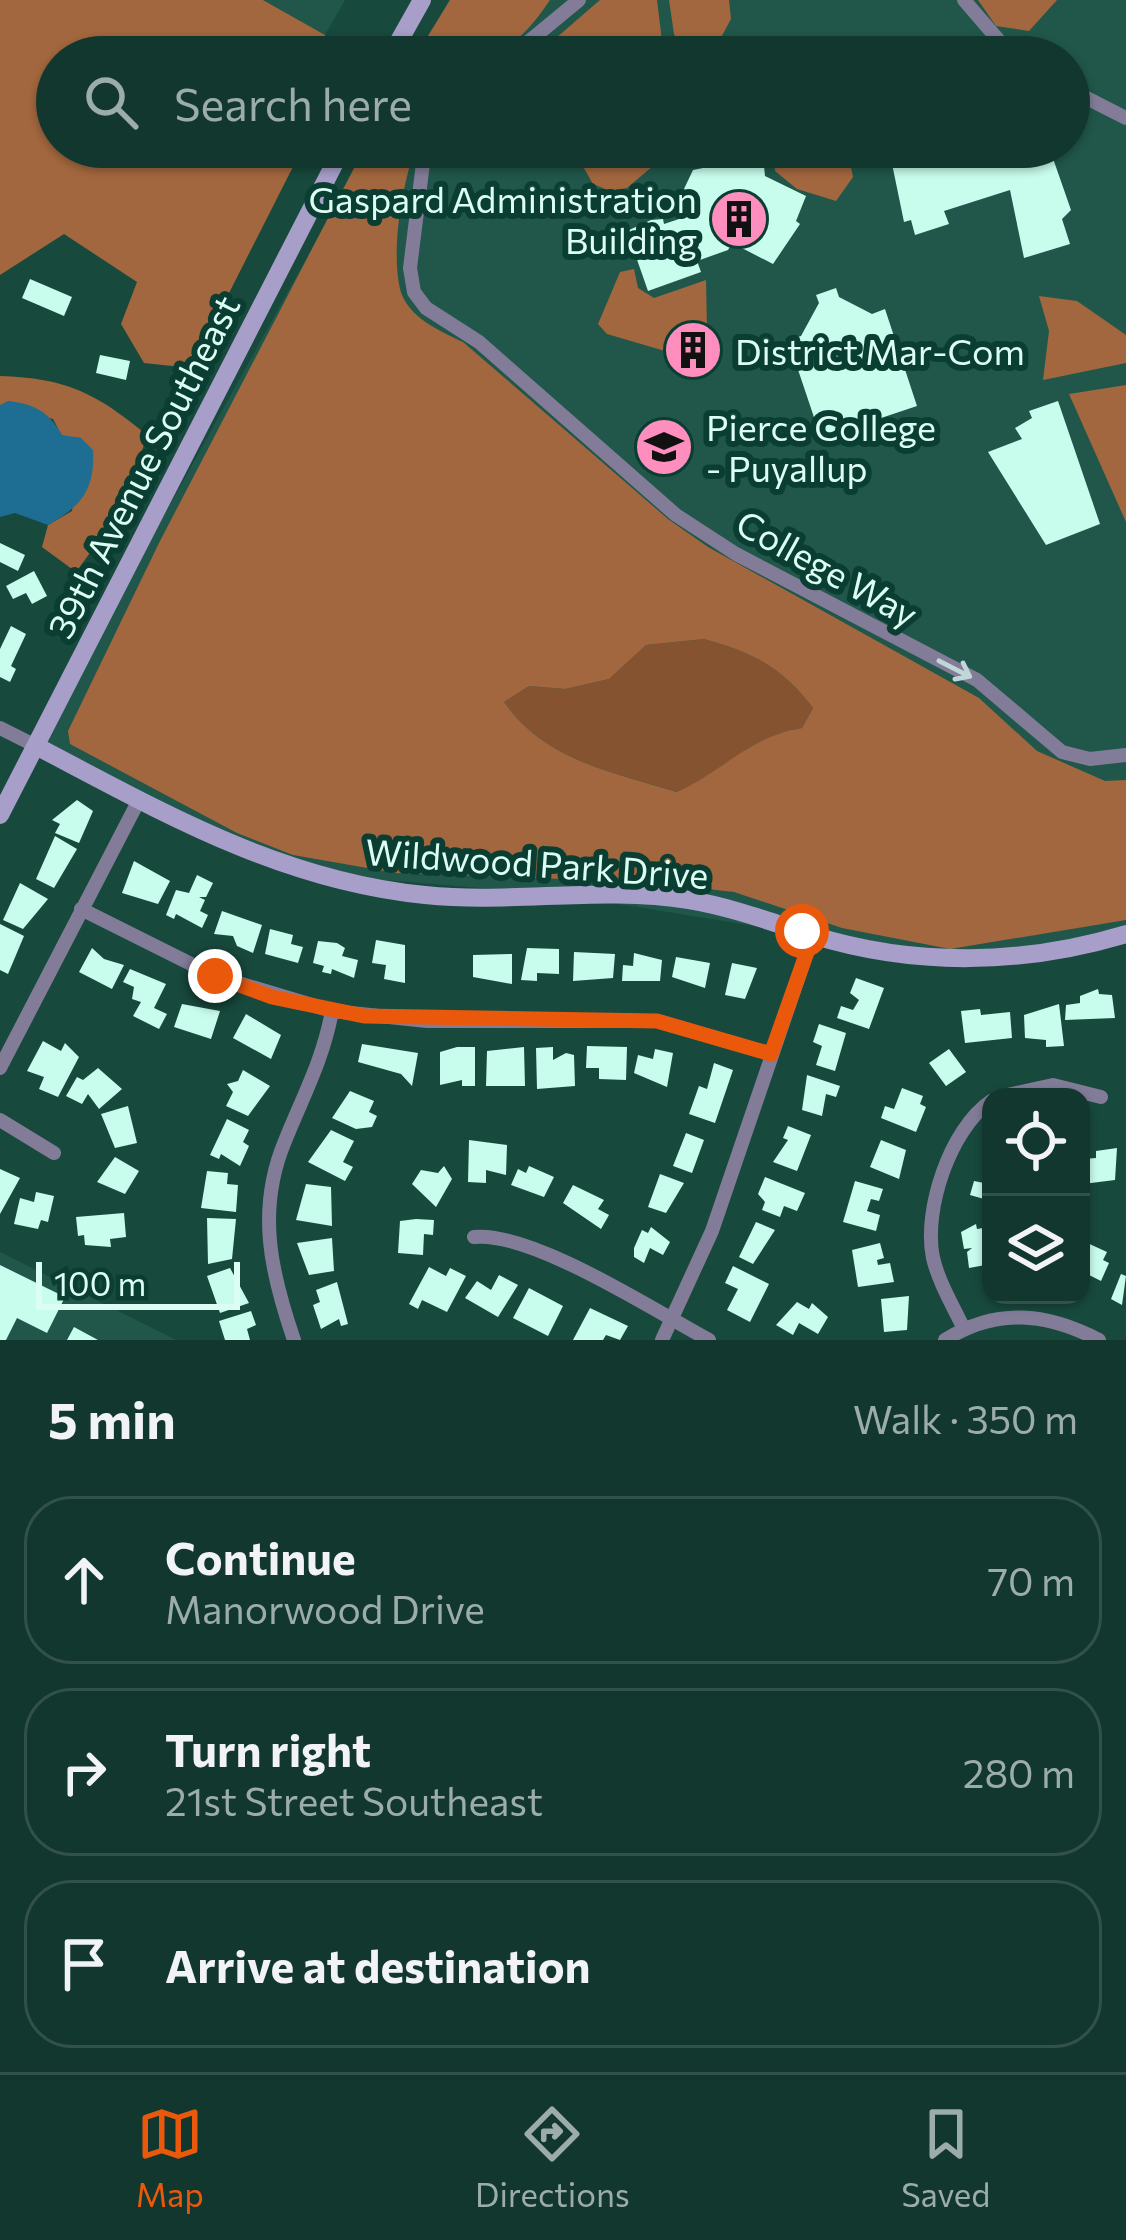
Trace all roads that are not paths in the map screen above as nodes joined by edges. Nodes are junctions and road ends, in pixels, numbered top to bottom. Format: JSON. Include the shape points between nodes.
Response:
{"nodes":[{"id":1,"x":422,"y":0,"type":"edge"},
{"id":2,"x":575,"y":0,"type":"edge"},
{"id":3,"x":964,"y":0,"type":"edge"},
{"id":4,"x":402,"y":36,"type":"edge"},
{"id":5,"x":538,"y":36,"type":"edge"},
{"id":6,"x":995,"y":36,"type":"edge"},
{"id":7,"x":1090,"y":100,"type":"edge"},
{"id":8,"x":1126,"y":118,"type":"edge"},
{"id":9,"x":332,"y":168,"type":"edge"},
{"id":10,"x":422,"y":168,"type":"edge"},
{"id":11,"x":0,"y":728,"type":"edge"},
{"id":12,"x":36,"y":746,"type":"junction"},
{"id":13,"x":1126,"y":755,"type":"edge"},
{"id":14,"x":139,"y":800,"type":"junction"},
{"id":15,"x":0,"y":815,"type":"edge"},
{"id":16,"x":81,"y":909,"type":"junction"},
{"id":17,"x":1126,"y":934,"type":"edge"},
{"id":18,"x":813,"y":935,"type":"junction"},
{"id":19,"x":332,"y":1011,"type":"junction"},
{"id":20,"x":771,"y":1054,"type":"junction"},
{"id":21,"x":0,"y":1068,"type":"edge"},
{"id":22,"x":1090,"y":1093,"type":"edge"},
{"id":23,"x":1101,"y":1096,"type":"dead end"},
{"id":24,"x":982,"y":1112,"type":"edge"},
{"id":25,"x":0,"y":1120,"type":"edge"},
{"id":26,"x":53,"y":1153,"type":"dead end"},
{"id":27,"x":474,"y":1237,"type":"dead end"},
{"id":28,"x":673,"y":1320,"type":"junction"},
{"id":29,"x":964,"y":1329,"type":"junction"},
{"id":30,"x":294,"y":1340,"type":"edge"},
{"id":31,"x":662,"y":1340,"type":"edge"},
{"id":32,"x":709,"y":1340,"type":"edge"},
{"id":33,"x":946,"y":1340,"type":"edge"},
{"id":34,"x":1099,"y":1340,"type":"edge"}],
"edges":[{"from":1,"to":4,"type":"street"},
{"from":2,"to":5,"type":"street"},
{"from":3,"to":6,"type":"street"},
{"from":7,"to":8,"type":"street"},
{"from":9,"to":12,"type":"street","name":"39th Avenue Southeast"},
{"from":10,"to":13,"type":"street","name":"College Way","one_way":true,"via":[[410,268],[418,300],[676,514],[994,691],[1062,752]]},
{"from":11,"to":12,"type":"street"},
{"from":12,"to":14,"type":"street","name":"Wildwood Park Drive"},
{"from":12,"to":15,"type":"street","name":"39th Avenue Southeast"},
{"from":14,"to":16,"type":"street"},
{"from":14,"to":18,"type":"street","name":"Wildwood Park Drive","via":[[260,858],[342,883],[451,897],[674,898]]},
{"from":16,"to":19,"type":"street","via":[[215,976]]},
{"from":16,"to":21,"type":"street"},
{"from":17,"to":18,"type":"street","name":"Wildwood Park Drive","via":[[1004,958],[901,954]]},
{"from":18,"to":20,"type":"street"},
{"from":19,"to":20,"type":"street","via":[[427,1021],[657,1021]]},
{"from":19,"to":30,"type":"street","via":[[319,1071],[278,1159],[268,1211],[271,1264]]},
{"from":20,"to":28,"type":"street"},
{"from":22,"to":23,"type":"street"},
{"from":24,"to":29,"type":"street","via":[[962,1132],[932,1220],[938,1274]]},
{"from":25,"to":26,"type":"street"},
{"from":27,"to":28,"type":"street","via":[[530,1246]]},
{"from":28,"to":31,"type":"street"},
{"from":28,"to":32,"type":"street"},
{"from":29,"to":33,"type":"street"},
{"from":29,"to":34,"type":"street","via":[[1028,1316]]}]}
